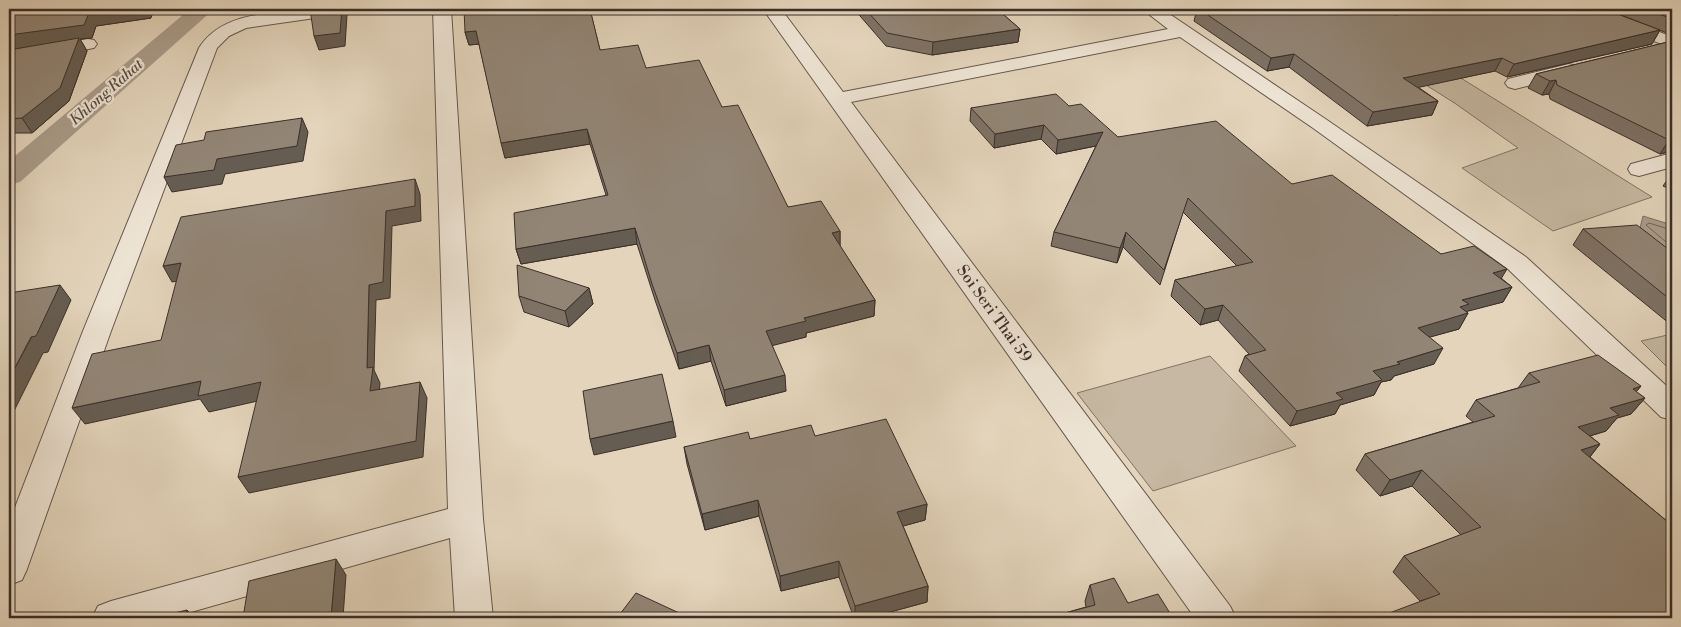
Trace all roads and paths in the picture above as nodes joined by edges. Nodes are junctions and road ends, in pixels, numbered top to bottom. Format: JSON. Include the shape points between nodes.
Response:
{"nodes":[{"id":1,"x":343,"y":9,"type":"edge"},
{"id":2,"x":442,"y":9,"type":"edge"},
{"id":3,"x":772,"y":9,"type":"edge"},
{"id":4,"x":1151,"y":9,"type":"edge"},
{"id":5,"x":1588,"y":9,"type":"edge"},
{"id":6,"x":1184,"y":31,"type":"junction"},
{"id":7,"x":88,"y":44,"type":"dead end"},
{"id":8,"x":1672,"y":45,"type":"edge"},
{"id":9,"x":1644,"y":52,"type":"edge"},
{"id":10,"x":9,"y":57,"type":"edge"},
{"id":11,"x":1589,"y":65,"type":"edge"},
{"id":12,"x":1515,"y":82,"type":"dead end"},
{"id":13,"x":838,"y":99,"type":"junction"},
{"id":14,"x":1672,"y":160,"type":"edge"},
{"id":15,"x":1639,"y":169,"type":"dead end"},
{"id":16,"x":1672,"y":409,"type":"edge"},
{"id":17,"x":466,"y":519,"type":"junction"},
{"id":18,"x":9,"y":569,"type":"edge"},
{"id":19,"x":111,"y":618,"type":"edge"},
{"id":20,"x":474,"y":618,"type":"edge"},
{"id":21,"x":1217,"y":618,"type":"edge"}],
"edges":[{"from":1,"to":18,"type":"street","via":[[257,20],[226,28],[214,37],[196,74]]},
{"from":2,"to":17,"type":"street"},
{"from":3,"to":13,"type":"street","name":"Soi Seri Thai 59"},
{"from":4,"to":6,"type":"street"},
{"from":5,"to":8,"type":"street"},
{"from":6,"to":13,"type":"street"},
{"from":6,"to":16,"type":"street","via":[[1517,263]]},
{"from":7,"to":10,"type":"street"},
{"from":8,"to":9,"type":"street"},
{"from":11,"to":12,"type":"street"},
{"from":13,"to":21,"type":"street","name":"Soi Seri Thai 59"},
{"from":14,"to":15,"type":"street"},
{"from":17,"to":19,"type":"street"},
{"from":17,"to":20,"type":"street"}]}
